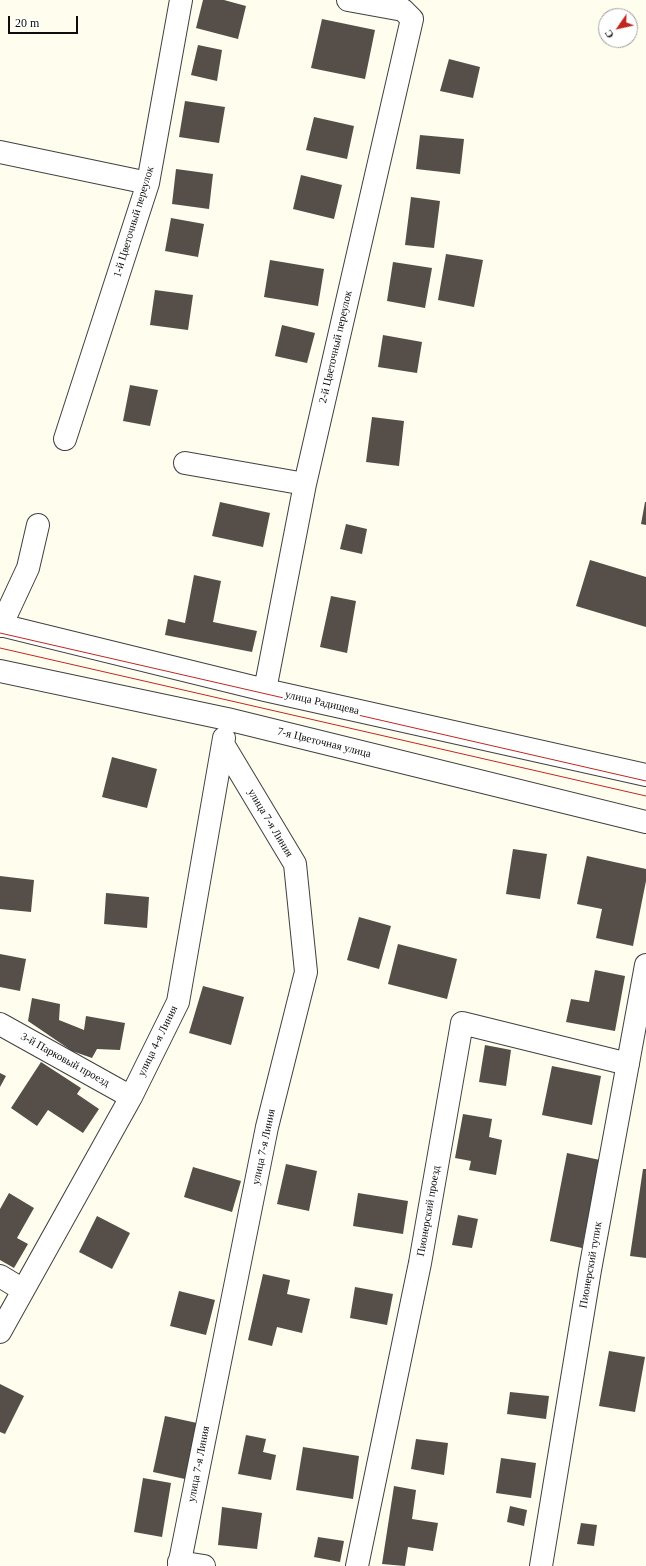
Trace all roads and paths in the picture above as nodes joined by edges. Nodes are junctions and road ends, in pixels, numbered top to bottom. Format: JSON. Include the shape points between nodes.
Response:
{"nodes":[{"id":1,"x":182,"y":0,"type":"edge"},
{"id":2,"x":348,"y":0,"type":"edge"},
{"id":3,"x":0,"y":152,"type":"edge"},
{"id":4,"x":148,"y":183,"type":"junction"},
{"id":5,"x":65,"y":439,"type":"dead end"},
{"id":6,"x":185,"y":463,"type":"dead end"},
{"id":7,"x":305,"y":484,"type":"junction"},
{"id":8,"x":38,"y":525,"type":"dead end"},
{"id":9,"x":1,"y":626,"type":"edge"},
{"id":10,"x":0,"y":671,"type":"edge"},
{"id":11,"x":265,"y":690,"type":"junction"},
{"id":12,"x":227,"y":720,"type":"junction"},
{"id":13,"x":223,"y":744,"type":"junction"},
{"id":14,"x":646,"y":775,"type":"edge"},
{"id":15,"x":646,"y":822,"type":"edge"},
{"id":16,"x":646,"y":965,"type":"edge"},
{"id":17,"x":0,"y":1024,"type":"edge"},
{"id":18,"x":628,"y":1064,"type":"junction"},
{"id":19,"x":131,"y":1096,"type":"junction"},
{"id":20,"x":0,"y":1276,"type":"edge"},
{"id":21,"x":23,"y":1290,"type":"junction"},
{"id":22,"x":0,"y":1332,"type":"edge"},
{"id":23,"x":179,"y":1564,"type":"edge"},
{"id":24,"x":204,"y":1566,"type":"edge"},
{"id":25,"x":357,"y":1566,"type":"edge"},
{"id":26,"x":541,"y":1566,"type":"edge"}],
"edges":[{"from":1,"to":4,"type":"street","name":"1-й Цветочный переулок"},
{"from":2,"to":7,"type":"street","name":"2-й Цветочный переулок","via":[[403,10],[412,19]]},
{"from":3,"to":4,"type":"street"},
{"from":4,"to":5,"type":"street","name":"1-й Цветочный переулок"},
{"from":6,"to":7,"type":"street"},
{"from":7,"to":11,"type":"street","name":"2-й Цветочный переулок"},
{"from":8,"to":9,"type":"street","via":[[28,568]]},
{"from":9,"to":11,"type":"street","name":"улица Радищева"},
{"from":10,"to":12,"type":"street","name":"7-я Цветочная улица"},
{"from":11,"to":14,"type":"street","name":"улица Радищева"},
{"from":12,"to":13,"type":"street","name":"улица 4-я Линия"},
{"from":12,"to":15,"type":"street","name":"7-я Цветочная улица"},
{"from":13,"to":19,"type":"street","name":"улица 4-я Линия","via":[[178,1002]]},
{"from":13,"to":23,"type":"street","name":"улица 7-я Линия","via":[[295,864],[306,972],[267,1127]]},
{"from":16,"to":18,"type":"street","name":"Пионерский тупик"},
{"from":17,"to":19,"type":"street","name":"3-й Парковый проезд"},
{"from":18,"to":25,"type":"street","name":"Пионерский проезд","via":[[462,1023],[420,1264]]},
{"from":18,"to":26,"type":"street","name":"Пионерский тупик","via":[[590,1270]]},
{"from":19,"to":21,"type":"street","name":"улица 4-я Линия"},
{"from":20,"to":21,"type":"street"},
{"from":21,"to":22,"type":"street","name":"улица 4-я Линия"},
{"from":23,"to":24,"type":"street"}]}
